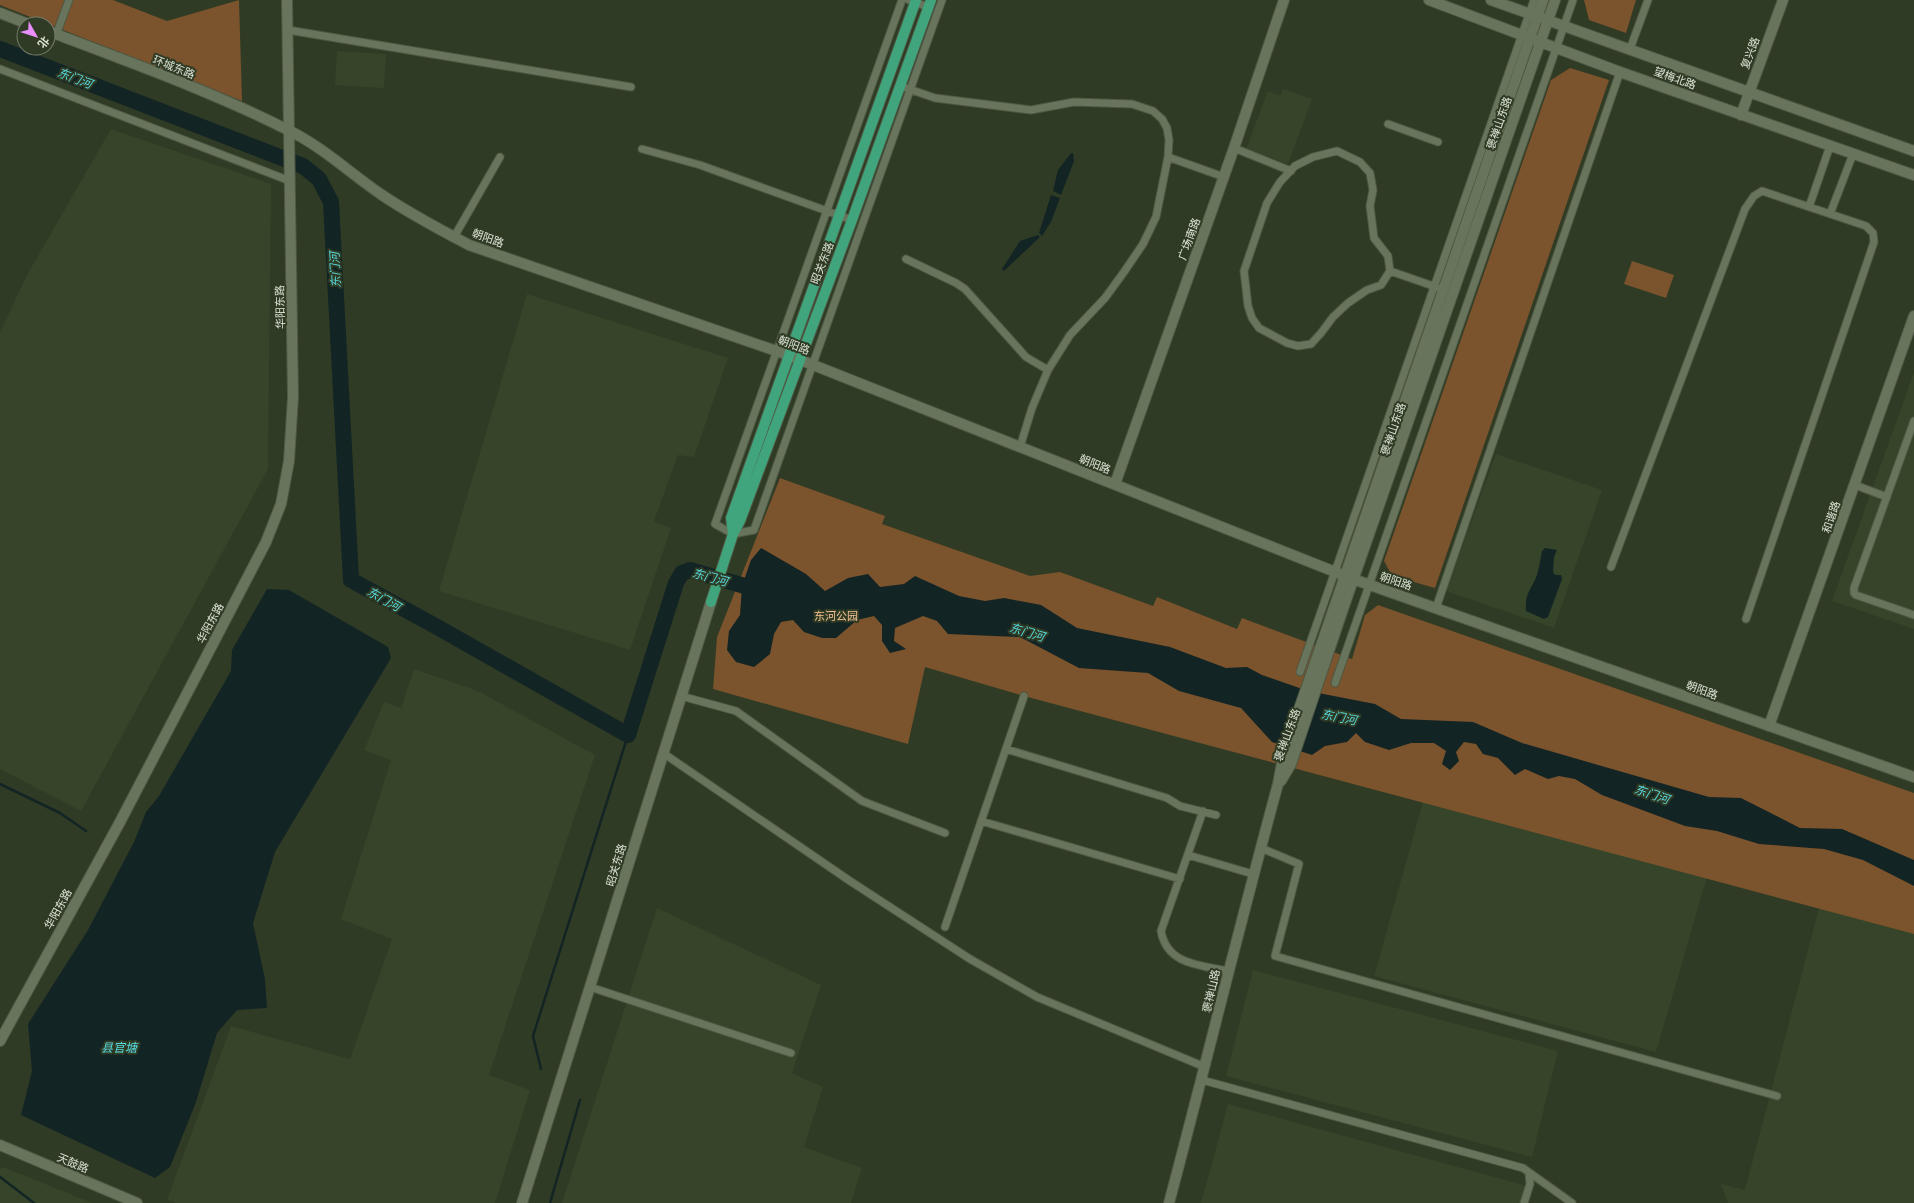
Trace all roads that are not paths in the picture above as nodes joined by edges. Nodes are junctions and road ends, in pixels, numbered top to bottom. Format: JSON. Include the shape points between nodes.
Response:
{"nodes":[{"id":1,"x":69,"y":0,"type":"edge"},
{"id":2,"x":287,"y":0,"type":"edge"},
{"id":3,"x":902,"y":0,"type":"edge"},
{"id":4,"x":942,"y":0,"type":"edge"},
{"id":5,"x":1284,"y":0,"type":"edge"},
{"id":6,"x":1429,"y":0,"type":"edge"},
{"id":7,"x":1491,"y":0,"type":"edge"},
{"id":8,"x":1534,"y":0,"type":"edge"},
{"id":9,"x":1543,"y":0,"type":"edge"},
{"id":10,"x":1555,"y":0,"type":"edge"},
{"id":11,"x":1572,"y":0,"type":"edge"},
{"id":12,"x":1648,"y":0,"type":"edge"},
{"id":13,"x":1783,"y":0,"type":"edge"},
{"id":14,"x":913,"y":1,"type":"edge"},
{"id":15,"x":929,"y":4,"type":"edge"},
{"id":16,"x":0,"y":13,"type":"edge"},
{"id":17,"x":1533,"y":16,"type":"junction"},
{"id":18,"x":16,"y":19,"type":"edge"},
{"id":19,"x":1548,"y":21,"type":"junction"},
{"id":20,"x":56,"y":25,"type":"edge"},
{"id":21,"x":1563,"y":27,"type":"junction"},
{"id":22,"x":288,"y":30,"type":"junction"},
{"id":23,"x":56,"y":34,"type":"edge"},
{"id":24,"x":1526,"y":36,"type":"junction"},
{"id":25,"x":1540,"y":42,"type":"junction"},
{"id":26,"x":1556,"y":48,"type":"junction"},
{"id":27,"x":1630,"y":49,"type":"junction"},
{"id":28,"x":0,"y":69,"type":"edge"},
{"id":29,"x":1620,"y":72,"type":"junction"},
{"id":30,"x":900,"y":85,"type":"junction"},
{"id":31,"x":631,"y":87,"type":"dead end"},
{"id":32,"x":911,"y":89,"type":"junction"},
{"id":33,"x":1749,"y":93,"type":"junction"},
{"id":34,"x":1741,"y":115,"type":"junction"},
{"id":35,"x":1388,"y":124,"type":"dead end"},
{"id":36,"x":289,"y":130,"type":"junction"},
{"id":37,"x":1438,"y":142,"type":"dead end"},
{"id":38,"x":1830,"y":146,"type":"junction"},
{"id":39,"x":642,"y":148,"type":"dead end"},
{"id":40,"x":1234,"y":148,"type":"junction"},
{"id":41,"x":1914,"y":150,"type":"edge"},
{"id":42,"x":1853,"y":154,"type":"junction"},
{"id":43,"x":500,"y":157,"type":"dead end"},
{"id":44,"x":1168,"y":157,"type":"junction"},
{"id":45,"x":1290,"y":171,"type":"junction"},
{"id":46,"x":1914,"y":175,"type":"edge"},
{"id":47,"x":1224,"y":177,"type":"junction"},
{"id":48,"x":290,"y":178,"type":"junction"},
{"id":49,"x":1808,"y":207,"type":"junction"},
{"id":50,"x":827,"y":210,"type":"junction"},
{"id":51,"x":1830,"y":214,"type":"junction"},
{"id":52,"x":839,"y":215,"type":"junction"},
{"id":53,"x":852,"y":220,"type":"junction"},
{"id":54,"x":454,"y":237,"type":"junction"},
{"id":55,"x":906,"y":259,"type":"dead end"},
{"id":56,"x":1390,"y":271,"type":"junction"},
{"id":57,"x":1438,"y":288,"type":"junction"},
{"id":58,"x":1453,"y":293,"type":"junction"},
{"id":59,"x":1914,"y":316,"type":"edge"},
{"id":60,"x":777,"y":351,"type":"junction"},
{"id":61,"x":788,"y":355,"type":"junction"},
{"id":62,"x":799,"y":359,"type":"junction"},
{"id":63,"x":813,"y":365,"type":"junction"},
{"id":64,"x":1048,"y":370,"type":"junction"},
{"id":65,"x":1914,"y":421,"type":"edge"},
{"id":66,"x":1020,"y":447,"type":"junction"},
{"id":67,"x":1115,"y":484,"type":"junction"},
{"id":68,"x":1855,"y":485,"type":"junction"},
{"id":69,"x":1887,"y":496,"type":"junction"},
{"id":70,"x":733,"y":534,"type":"junction"},
{"id":71,"x":1611,"y":567,"type":"dead end"},
{"id":72,"x":1344,"y":575,"type":"junction"},
{"id":73,"x":1369,"y":584,"type":"junction"},
{"id":74,"x":1436,"y":608,"type":"junction"},
{"id":75,"x":1914,"y":615,"type":"edge"},
{"id":76,"x":1746,"y":619,"type":"dead end"},
{"id":77,"x":1300,"y":672,"type":"dead end"},
{"id":78,"x":1335,"y":683,"type":"dead end"},
{"id":79,"x":681,"y":696,"type":"junction"},
{"id":80,"x":1024,"y":696,"type":"dead end"},
{"id":81,"x":1769,"y":726,"type":"junction"},
{"id":82,"x":1006,"y":749,"type":"junction"},
{"id":83,"x":663,"y":753,"type":"junction"},
{"id":84,"x":1288,"y":755,"type":"junction"},
{"id":85,"x":1914,"y":777,"type":"edge"},
{"id":86,"x":1278,"y":784,"type":"joint"},
{"id":87,"x":1203,"y":811,"type":"junction"},
{"id":88,"x":1216,"y":814,"type":"dead end"},
{"id":89,"x":981,"y":821,"type":"junction"},
{"id":90,"x":945,"y":833,"type":"dead end"},
{"id":91,"x":1261,"y":848,"type":"junction"},
{"id":92,"x":1188,"y":855,"type":"junction"},
{"id":93,"x":1253,"y":874,"type":"junction"},
{"id":94,"x":1180,"y":879,"type":"junction"},
{"id":95,"x":945,"y":927,"type":"dead end"},
{"id":96,"x":1228,"y":972,"type":"junction"},
{"id":97,"x":590,"y":987,"type":"junction"},
{"id":98,"x":0,"y":1041,"type":"edge"},
{"id":99,"x":791,"y":1053,"type":"dead end"},
{"id":100,"x":1205,"y":1067,"type":"junction"},
{"id":101,"x":1202,"y":1080,"type":"junction"},
{"id":102,"x":1777,"y":1096,"type":"dead end"},
{"id":103,"x":0,"y":1145,"type":"edge"},
{"id":104,"x":1529,"y":1174,"type":"junction"},
{"id":105,"x":137,"y":1203,"type":"edge"},
{"id":106,"x":522,"y":1203,"type":"edge"},
{"id":107,"x":1169,"y":1203,"type":"edge"},
{"id":108,"x":1524,"y":1203,"type":"edge"},
{"id":109,"x":1572,"y":1203,"type":"edge"}],
"edges":[{"from":1,"to":20,"type":"street"},
{"from":2,"to":22,"type":"main road"},
{"from":3,"to":50,"type":"street"},
{"from":4,"to":32,"type":"street"},
{"from":5,"to":40,"type":"main road","name":"广场南路"},
{"from":6,"to":24,"type":"main road","name":"望梅北路"},
{"from":7,"to":17,"type":"main road","name":"望梅北路"},
{"from":8,"to":17,"type":"street"},
{"from":9,"to":17,"type":"main road","name":"褒禅山东路"},
{"from":10,"to":19,"type":"main road","name":"褒禅山东路"},
{"from":11,"to":21,"type":"street"},
{"from":12,"to":27,"type":"street"},
{"from":13,"to":33,"type":"main road","name":"复兴路"},
{"from":14,"to":15,"type":"street"},
{"from":14,"to":52,"type":"main road","name":"昭关东路"},
{"from":15,"to":30,"type":"main road","name":"昭关东路"},
{"from":16,"to":18,"type":"main road"},
{"from":17,"to":19,"type":"main road","name":"望梅北路"},
{"from":17,"to":24,"type":"main road","name":"褒禅山东路"},
{"from":19,"to":21,"type":"main road","name":"望梅北路"},
{"from":19,"to":25,"type":"main road","name":"褒禅山东路"},
{"from":21,"to":26,"type":"street"},
{"from":21,"to":27,"type":"main road","name":"望梅北路"},
{"from":22,"to":31,"type":"street"},
{"from":22,"to":36,"type":"main road"},
{"from":23,"to":36,"type":"main road","name":"环城东路","via":[[172,78]]},
{"from":24,"to":25,"type":"main road","name":"望梅北路"},
{"from":24,"to":57,"type":"main road","name":"褒禅山东路"},
{"from":25,"to":26,"type":"main road","name":"望梅北路"},
{"from":25,"to":58,"type":"main road","name":"褒禅山东路"},
{"from":26,"to":29,"type":"main road","name":"望梅北路"},
{"from":26,"to":73,"type":"street"},
{"from":27,"to":33,"type":"main road","name":"望梅北路"},
{"from":28,"to":48,"type":"street"},
{"from":29,"to":34,"type":"main road","name":"望梅北路"},
{"from":29,"to":74,"type":"street"},
{"from":30,"to":32,"type":"street"},
{"from":30,"to":53,"type":"main road","name":"昭关东路"},
{"from":32,"to":44,"type":"street","via":[[935,98],[1031,110],[1074,102],[1132,104],[1152,111],[1162,119],[1169,140]]},
{"from":32,"to":63,"type":"street"},
{"from":33,"to":34,"type":"main road","name":"复兴路"},
{"from":33,"to":41,"type":"main road","name":"望梅北路"},
{"from":34,"to":38,"type":"main road","name":"望梅北路"},
{"from":35,"to":37,"type":"street"},
{"from":36,"to":48,"type":"main road","name":"华阳东路"},
{"from":36,"to":54,"type":"main road","name":"朝阳路","via":[[323,150],[382,195]]},
{"from":38,"to":42,"type":"main road","name":"望梅北路"},
{"from":38,"to":49,"type":"street"},
{"from":39,"to":50,"type":"street","via":[[700,165]]},
{"from":40,"to":45,"type":"street"},
{"from":40,"to":47,"type":"main road","name":"广场南路"},
{"from":42,"to":46,"type":"main road","name":"望梅北路"},
{"from":42,"to":51,"type":"street"},
{"from":43,"to":54,"type":"street"},
{"from":44,"to":47,"type":"street"},
{"from":44,"to":64,"type":"street","via":[[1156,217],[1143,244],[1105,298],[1070,335]]},
{"from":45,"to":56,"type":"street","via":[[1312,157],[1337,151],[1360,162],[1370,173],[1373,190],[1370,206],[1374,238],[1388,256]]},
{"from":45,"to":56,"type":"street","via":[[1267,203],[1244,271],[1248,306],[1259,328],[1287,344],[1311,344],[1348,303],[1367,290],[1381,285]]},
{"from":47,"to":67,"type":"main road","name":"广场南路"},
{"from":48,"to":98,"type":"main road","name":"华阳东路","via":[[293,397],[289,461],[282,497],[266,542],[120,822]]},
{"from":49,"to":51,"type":"street"},
{"from":49,"to":71,"type":"street","via":[[1762,191],[1754,196],[1745,209]]},
{"from":50,"to":52,"type":"street"},
{"from":50,"to":60,"type":"street"},
{"from":51,"to":76,"type":"street","via":[[1866,226],[1873,233],[1874,242]]},
{"from":52,"to":53,"type":"street"},
{"from":52,"to":61,"type":"main road","name":"昭关东路"},
{"from":53,"to":62,"type":"main road","name":"昭关东路"},
{"from":54,"to":60,"type":"main road","name":"朝阳路","via":[[469,245]]},
{"from":55,"to":64,"type":"street","via":[[965,289],[1026,357]]},
{"from":56,"to":57,"type":"street"},
{"from":57,"to":58,"type":"street"},
{"from":57,"to":72,"type":"main road","name":"褒禅山东路"},
{"from":58,"to":72,"type":"main road","name":"褒禅山东路"},
{"from":59,"to":68,"type":"main road","name":"和谐路"},
{"from":60,"to":61,"type":"main road","name":"朝阳路"},
{"from":60,"to":70,"type":"street","via":[[715,524]]},
{"from":61,"to":62,"type":"main road","name":"朝阳路"},
{"from":61,"to":70,"type":"main road","name":"昭关东路","via":[[731,518]]},
{"from":62,"to":63,"type":"main road","name":"朝阳路"},
{"from":62,"to":70,"type":"main road","name":"昭关东路"},
{"from":63,"to":66,"type":"main road","name":"朝阳路"},
{"from":63,"to":70,"type":"street","via":[[754,530]]},
{"from":64,"to":66,"type":"street","via":[[1032,408]]},
{"from":65,"to":69,"type":"street"},
{"from":66,"to":67,"type":"main road","name":"朝阳路"},
{"from":67,"to":72,"type":"main road","name":"朝阳路"},
{"from":68,"to":69,"type":"street"},
{"from":68,"to":81,"type":"main road","name":"和谐路"},
{"from":69,"to":75,"type":"street","via":[[1854,593]]},
{"from":70,"to":79,"type":"main road","name":"昭关东路"},
{"from":72,"to":73,"type":"main road","name":"朝阳路"},
{"from":72,"to":77,"type":"street"},
{"from":72,"to":84,"type":"main road","name":"褒禅山东路","via":[[1304,689]]},
{"from":72,"to":84,"type":"main road","name":"褒禅山东路","via":[[1315,692]]},
{"from":73,"to":74,"type":"main road","name":"朝阳路"},
{"from":73,"to":78,"type":"street"},
{"from":74,"to":81,"type":"main road","name":"朝阳路"},
{"from":79,"to":83,"type":"main road","name":"昭关东路"},
{"from":79,"to":90,"type":"street","via":[[736,711],[862,802]]},
{"from":80,"to":82,"type":"street"},
{"from":81,"to":85,"type":"main road","name":"朝阳路"},
{"from":82,"to":87,"type":"street","via":[[1167,798],[1180,806]]},
{"from":82,"to":89,"type":"street"},
{"from":83,"to":97,"type":"main road","name":"昭关东路"},
{"from":83,"to":100,"type":"street","via":[[850,881],[970,959],[1037,997]]},
{"from":84,"to":86,"type":"main road","name":"褒禅山东路"},
{"from":86,"to":91,"type":"main road","name":"褒禅山路"},
{"from":87,"to":88,"type":"street"},
{"from":87,"to":92,"type":"street"},
{"from":89,"to":94,"type":"street"},
{"from":89,"to":95,"type":"street"},
{"from":91,"to":93,"type":"main road","name":"褒禅山路"},
{"from":91,"to":102,"type":"street","via":[[1299,864],[1275,956]]},
{"from":92,"to":93,"type":"street"},
{"from":92,"to":94,"type":"street"},
{"from":93,"to":96,"type":"main road","name":"褒禅山路"},
{"from":94,"to":96,"type":"street","via":[[1161,931],[1163,941],[1169,950],[1184,962]]},
{"from":96,"to":100,"type":"main road","name":"褒禅山路"},
{"from":97,"to":99,"type":"street"},
{"from":97,"to":106,"type":"main road","name":"昭关东路"},
{"from":100,"to":101,"type":"main road","name":"褒禅山路"},
{"from":101,"to":104,"type":"street","via":[[1523,1168]]},
{"from":101,"to":107,"type":"main road","name":"褒禅山路"},
{"from":103,"to":105,"type":"main road","name":"天鼓路"},
{"from":104,"to":108,"type":"street","via":[[1530,1184]]},
{"from":104,"to":109,"type":"street"}]}
